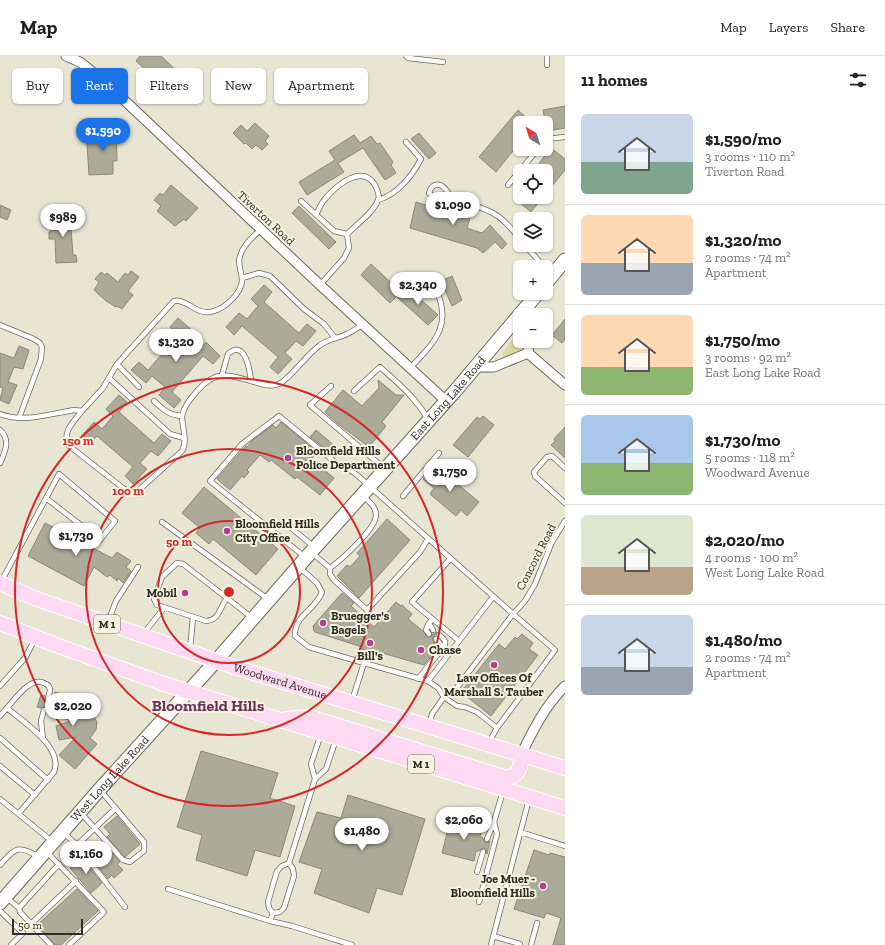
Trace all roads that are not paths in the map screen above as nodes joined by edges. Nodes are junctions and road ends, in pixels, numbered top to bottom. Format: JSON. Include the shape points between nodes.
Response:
{"nodes":[{"id":1,"x":66,"y":56,"type":"edge"},
{"id":2,"x":406,"y":56,"type":"edge"},
{"id":3,"x":548,"y":56,"type":"edge"},
{"id":4,"x":77,"y":58,"type":"edge"},
{"id":5,"x":443,"y":62,"type":"dead end"},
{"id":6,"x":547,"y":65,"type":"dead end"},
{"id":7,"x":565,"y":137,"type":"edge"},
{"id":8,"x":553,"y":138,"type":"edge"},
{"id":9,"x":406,"y":142,"type":"dead end"},
{"id":10,"x":532,"y":156,"type":"edge"},
{"id":11,"x":508,"y":185,"type":"dead end"},
{"id":12,"x":452,"y":199,"type":"junction"},
{"id":13,"x":378,"y":200,"type":"junction"},
{"id":14,"x":301,"y":201,"type":"dead end"},
{"id":15,"x":316,"y":215,"type":"junction"},
{"id":16,"x":260,"y":230,"type":"junction"},
{"id":17,"x":513,"y":231,"type":"edge"},
{"id":18,"x":347,"y":234,"type":"junction"},
{"id":19,"x":530,"y":252,"type":"edge"},
{"id":20,"x":536,"y":260,"type":"edge"},
{"id":21,"x":565,"y":262,"type":"edge"},
{"id":22,"x":553,"y":270,"type":"edge"},
{"id":23,"x":242,"y":278,"type":"junction"},
{"id":24,"x":434,"y":284,"type":"dead end"},
{"id":25,"x":320,"y":285,"type":"junction"},
{"id":26,"x":0,"y":325,"type":"edge"},
{"id":27,"x":362,"y":325,"type":"junction"},
{"id":28,"x":513,"y":326,"type":"edge"},
{"id":29,"x":335,"y":338,"type":"junction"},
{"id":30,"x":528,"y":348,"type":"edge"},
{"id":31,"x":528,"y":353,"type":"junction"},
{"id":32,"x":117,"y":364,"type":"junction"},
{"id":33,"x":476,"y":367,"type":"junction"},
{"id":34,"x":410,"y":368,"type":"junction"},
{"id":35,"x":222,"y":375,"type":"junction"},
{"id":36,"x":109,"y":378,"type":"junction"},
{"id":37,"x":251,"y":381,"type":"junction"},
{"id":38,"x":565,"y":385,"type":"edge"},
{"id":39,"x":331,"y":386,"type":"dead end"},
{"id":40,"x":139,"y":387,"type":"dead end"},
{"id":41,"x":354,"y":391,"type":"dead end"},
{"id":42,"x":154,"y":401,"type":"dead end"},
{"id":43,"x":446,"y":401,"type":"junction"},
{"id":44,"x":82,"y":411,"type":"junction"},
{"id":45,"x":0,"y":414,"type":"edge"},
{"id":46,"x":182,"y":416,"type":"junction"},
{"id":47,"x":19,"y":418,"type":"junction"},
{"id":48,"x":428,"y":421,"type":"junction"},
{"id":49,"x":0,"y":430,"type":"edge"},
{"id":50,"x":184,"y":438,"type":"junction"},
{"id":51,"x":440,"y":453,"type":"dead end"},
{"id":52,"x":0,"y":462,"type":"edge"},
{"id":53,"x":565,"y":468,"type":"edge"},
{"id":54,"x":385,"y":469,"type":"junction"},
{"id":55,"x":366,"y":491,"type":"junction"},
{"id":56,"x":403,"y":496,"type":"dead end"},
{"id":57,"x":46,"y":498,"type":"junction"},
{"id":58,"x":565,"y":502,"type":"edge"},
{"id":59,"x":565,"y":521,"type":"edge"},
{"id":60,"x":162,"y":522,"type":"dead end"},
{"id":61,"x":289,"y":526,"type":"dead end"},
{"id":62,"x":428,"y":539,"type":"junction"},
{"id":63,"x":308,"y":556,"type":"junction"},
{"id":64,"x":450,"y":559,"type":"junction"},
{"id":65,"x":138,"y":567,"type":"dead end"},
{"id":66,"x":330,"y":568,"type":"junction"},
{"id":67,"x":0,"y":583,"type":"edge"},
{"id":68,"x":493,"y":596,"type":"junction"},
{"id":69,"x":227,"y":598,"type":"junction"},
{"id":70,"x":269,"y":600,"type":"junction"},
{"id":71,"x":164,"y":608,"type":"junction"},
{"id":72,"x":513,"y":614,"type":"junction"},
{"id":73,"x":193,"y":617,"type":"junction"},
{"id":74,"x":253,"y":618,"type":"junction"},
{"id":75,"x":431,"y":621,"type":"junction"},
{"id":76,"x":0,"y":623,"type":"edge"},
{"id":77,"x":107,"y":624,"type":"junction"},
{"id":78,"x":433,"y":630,"type":"dead end"},
{"id":79,"x":429,"y":634,"type":"dead end"},
{"id":80,"x":439,"y":635,"type":"dead end"},
{"id":81,"x":142,"y":636,"type":"junction"},
{"id":82,"x":36,"y":637,"type":"junction"},
{"id":83,"x":436,"y":639,"type":"dead end"},
{"id":84,"x":459,"y":641,"type":"junction"},
{"id":85,"x":441,"y":650,"type":"junction"},
{"id":86,"x":190,"y":652,"type":"junction"},
{"id":87,"x":216,"y":661,"type":"junction"},
{"id":88,"x":364,"y":663,"type":"junction"},
{"id":89,"x":418,"y":679,"type":"junction"},
{"id":90,"x":428,"y":682,"type":"junction"},
{"id":91,"x":0,"y":686,"type":"edge"},
{"id":92,"x":565,"y":686,"type":"edge"},
{"id":93,"x":188,"y":692,"type":"junction"},
{"id":94,"x":444,"y":697,"type":"junction"},
{"id":95,"x":48,"y":698,"type":"dead end"},
{"id":96,"x":351,"y":703,"type":"junction"},
{"id":97,"x":7,"y":708,"type":"junction"},
{"id":98,"x":44,"y":710,"type":"dead end"},
{"id":99,"x":0,"y":716,"type":"edge"},
{"id":100,"x":278,"y":719,"type":"junction"},
{"id":101,"x":428,"y":726,"type":"junction"},
{"id":102,"x":497,"y":728,"type":"junction"},
{"id":103,"x":322,"y":733,"type":"junction"},
{"id":104,"x":0,"y":738,"type":"edge"},
{"id":105,"x":336,"y":738,"type":"junction"},
{"id":106,"x":43,"y":739,"type":"junction"},
{"id":107,"x":488,"y":744,"type":"junction"},
{"id":108,"x":521,"y":755,"type":"junction"},
{"id":109,"x":0,"y":766,"type":"edge"},
{"id":110,"x":565,"y":768,"type":"edge"},
{"id":111,"x":315,"y":779,"type":"junction"},
{"id":112,"x":48,"y":780,"type":"junction"},
{"id":113,"x":506,"y":784,"type":"junction"},
{"id":114,"x":100,"y":789,"type":"junction"},
{"id":115,"x":35,"y":795,"type":"junction"},
{"id":116,"x":529,"y":797,"type":"junction"},
{"id":117,"x":0,"y":799,"type":"edge"},
{"id":118,"x":116,"y":808,"type":"junction"},
{"id":119,"x":565,"y":808,"type":"edge"},
{"id":120,"x":80,"y":812,"type":"junction"},
{"id":121,"x":19,"y":813,"type":"junction"},
{"id":122,"x":494,"y":822,"type":"junction"},
{"id":123,"x":96,"y":828,"type":"junction"},
{"id":124,"x":62,"y":831,"type":"junction"},
{"id":125,"x":520,"y":832,"type":"junction"},
{"id":126,"x":487,"y":839,"type":"dead end"},
{"id":127,"x":77,"y":846,"type":"junction"},
{"id":128,"x":565,"y":846,"type":"edge"},
{"id":129,"x":46,"y":850,"type":"junction"},
{"id":130,"x":483,"y":852,"type":"dead end"},
{"id":131,"x":289,"y":863,"type":"junction"},
{"id":132,"x":59,"y":864,"type":"junction"},
{"id":133,"x":0,"y":865,"type":"edge"},
{"id":134,"x":478,"y":872,"type":"dead end"},
{"id":135,"x":76,"y":881,"type":"junction"},
{"id":136,"x":168,"y":889,"type":"dead end"},
{"id":137,"x":3,"y":900,"type":"edge"},
{"id":138,"x":479,"y":902,"type":"dead end"},
{"id":139,"x":125,"y":906,"type":"dead end"},
{"id":140,"x":19,"y":908,"type":"junction"},
{"id":141,"x":0,"y":911,"type":"edge"},
{"id":142,"x":273,"y":913,"type":"junction"},
{"id":143,"x":270,"y":921,"type":"junction"},
{"id":144,"x":537,"y":923,"type":"dead end"},
{"id":145,"x":31,"y":924,"type":"junction"},
{"id":146,"x":494,"y":936,"type":"junction"},
{"id":147,"x":11,"y":945,"type":"edge"},
{"id":148,"x":51,"y":945,"type":"edge"},
{"id":149,"x":68,"y":945,"type":"edge"},
{"id":150,"x":352,"y":945,"type":"edge"},
{"id":151,"x":491,"y":945,"type":"edge"},
{"id":152,"x":521,"y":945,"type":"edge"},
{"id":153,"x":530,"y":945,"type":"edge"}],
"edges":[{"from":1,"to":4,"type":"street","name":"Tiverton Road"},
{"from":2,"to":5,"type":"lane"},
{"from":3,"to":6,"type":"lane"},
{"from":4,"to":16,"type":"street","name":"Tiverton Road"},
{"from":7,"to":8,"type":"lane"},
{"from":9,"to":13,"type":"lane","via":[[421,160],[400,187]]},
{"from":10,"to":11,"type":"lane"},
{"from":12,"to":12,"type":"lane","via":[[441,185],[430,189],[432,196]]},
{"from":12,"to":17,"type":"lane","via":[[482,208],[497,216]]},
{"from":13,"to":15,"type":"lane","via":[[379,196],[370,179],[362,176],[353,177],[325,199]]},
{"from":13,"to":18,"type":"lane"},
{"from":14,"to":15,"type":"lane"},
{"from":15,"to":18,"type":"lane","via":[[334,231]]},
{"from":16,"to":23,"type":"lane","via":[[240,254]]},
{"from":16,"to":25,"type":"street","name":"Tiverton Road"},
{"from":18,"to":25,"type":"lane","via":[[349,248],[344,258]]},
{"from":19,"to":20,"type":"lane"},
{"from":21,"to":22,"type":"main road"},
{"from":23,"to":29,"type":"lane","via":[[258,273],[270,276],[304,309],[324,324]]},
{"from":23,"to":32,"type":"lane","via":[[239,291],[224,306],[214,311],[202,312],[180,301],[174,301]]},
{"from":24,"to":34,"type":"lane","via":[[442,308],[440,328],[431,346]]},
{"from":25,"to":27,"type":"street","name":"Tiverton Road"},
{"from":26,"to":47,"type":"lane","via":[[34,339],[42,347],[41,359]]},
{"from":27,"to":29,"type":"lane"},
{"from":27,"to":34,"type":"street","name":"Tiverton Road"},
{"from":28,"to":33,"type":"main road","name":"East Long Lake Road"},
{"from":29,"to":37,"type":"lane","via":[[319,346],[279,384],[268,386]]},
{"from":30,"to":31,"type":"street"},
{"from":31,"to":33,"type":"street","via":[[494,367]]},
{"from":31,"to":38,"type":"street"},
{"from":32,"to":36,"type":"lane"},
{"from":32,"to":40,"type":"lane"},
{"from":33,"to":43,"type":"main road","name":"East Long Lake Road"},
{"from":34,"to":43,"type":"street","name":"Tiverton Road"},
{"from":35,"to":37,"type":"lane"},
{"from":35,"to":37,"type":"lane","via":[[228,354],[238,350],[247,360]]},
{"from":35,"to":46,"type":"lane","via":[[209,380],[200,388],[186,406]]},
{"from":36,"to":44,"type":"lane"},
{"from":36,"to":50,"type":"lane","via":[[170,434]]},
{"from":39,"to":54,"type":"lane","via":[[310,405]]},
{"from":41,"to":48,"type":"lane","via":[[380,367],[417,402]]},
{"from":42,"to":46,"type":"lane","via":[[168,413]]},
{"from":43,"to":48,"type":"main road","name":"East Long Lake Road"},
{"from":44,"to":47,"type":"lane"},
{"from":44,"to":50,"type":"lane","via":[[67,432],[68,445],[129,492],[137,491],[182,451]]},
{"from":45,"to":47,"type":"lane"},
{"from":46,"to":50,"type":"lane"},
{"from":48,"to":54,"type":"main road","name":"East Long Lake Road"},
{"from":49,"to":52,"type":"lane","via":[[7,445]]},
{"from":51,"to":56,"type":"lane"},
{"from":53,"to":58,"type":"lane","via":[[552,456],[547,457],[534,472],[535,476]]},
{"from":54,"to":55,"type":"main road","name":"East Long Lake Road"},
{"from":55,"to":62,"type":"lane"},
{"from":55,"to":63,"type":"main road","name":"East Long Lake Road"},
{"from":55,"to":63,"type":"lane","via":[[357,475],[342,467],[279,416],[242,444],[210,481],[270,530]]},
{"from":55,"to":66,"type":"lane","via":[[376,516],[371,527],[344,558]]},
{"from":57,"to":57,"type":"lane","via":[[59,474],[115,521],[100,540]]},
{"from":57,"to":67,"type":"lane"},
{"from":59,"to":72,"type":"lane","name":"Concord Road","via":[[552,542],[535,584]]},
{"from":60,"to":70,"type":"lane"},
{"from":61,"to":63,"type":"lane"},
{"from":62,"to":64,"type":"lane"},
{"from":62,"to":66,"type":"lane","via":[[420,552],[367,610],[334,580]]},
{"from":63,"to":66,"type":"lane"},
{"from":63,"to":70,"type":"main road","name":"East Long Lake Road"},
{"from":63,"to":88,"type":"lane","via":[[322,592],[320,598],[298,621],[295,636],[309,647]]},
{"from":64,"to":68,"type":"lane"},
{"from":64,"to":75,"type":"lane","via":[[412,602]]},
{"from":65,"to":77,"type":"lane","via":[[116,601]]},
{"from":67,"to":77,"type":"main road","name":"Woodward Avenue","number":"M 1"},
{"from":68,"to":72,"type":"lane"},
{"from":68,"to":84,"type":"lane"},
{"from":69,"to":71,"type":"lane","via":[[183,564],[177,564],[162,577],[154,599],[157,605]]},
{"from":69,"to":73,"type":"lane","via":[[212,620]]},
{"from":69,"to":74,"type":"lane"},
{"from":70,"to":74,"type":"main road","name":"East Long Lake Road"},
{"from":71,"to":73,"type":"lane"},
{"from":71,"to":81,"type":"lane"},
{"from":72,"to":94,"type":"lane","name":"Concord Road","via":[[455,690]]},
{"from":72,"to":102,"type":"lane","via":[[555,650]]},
{"from":73,"to":86,"type":"lane"},
{"from":74,"to":87,"type":"main road","name":"East Long Lake Road"},
{"from":75,"to":78,"type":"lane"},
{"from":75,"to":79,"type":"lane","via":[[426,630]]},
{"from":75,"to":84,"type":"lane"},
{"from":76,"to":82,"type":"main road","number":"M 1"},
{"from":77,"to":81,"type":"main road","name":"Woodward Avenue","number":"M 1"},
{"from":80,"to":85,"type":"lane","via":[[445,642]]},
{"from":81,"to":86,"type":"main road","name":"Woodward Avenue","number":"M 1"},
{"from":82,"to":91,"type":"lane","via":[[25,658]]},
{"from":82,"to":93,"type":"main road","number":"M 1"},
{"from":83,"to":85,"type":"lane"},
{"from":84,"to":90,"type":"lane"},
{"from":85,"to":89,"type":"lane"},
{"from":86,"to":87,"type":"main road","name":"Woodward Avenue","number":"M 1"},
{"from":87,"to":93,"type":"main road","name":"West Long Lake Road"},
{"from":87,"to":96,"type":"main road","name":"Woodward Avenue","number":"M 1"},
{"from":88,"to":89,"type":"lane"},
{"from":88,"to":96,"type":"lane"},
{"from":89,"to":90,"type":"lane"},
{"from":90,"to":94,"type":"lane","via":[[438,688]]},
{"from":92,"to":108,"type":"street","via":[[550,702]]},
{"from":93,"to":100,"type":"main road","number":"M 1"},
{"from":93,"to":114,"type":"main road","name":"West Long Lake Road"},
{"from":94,"to":101,"type":"lane","name":"Concord Road","via":[[432,714]]},
{"from":94,"to":102,"type":"lane","via":[[457,706],[476,712]]},
{"from":95,"to":97,"type":"lane","via":[[49,686],[45,682],[34,682]]},
{"from":96,"to":101,"type":"main road","name":"Woodward Avenue","number":"M 1"},
{"from":97,"to":99,"type":"lane"},
{"from":97,"to":106,"type":"lane"},
{"from":98,"to":106,"type":"lane","via":[[41,721]]},
{"from":100,"to":103,"type":"main road","number":"M 1"},
{"from":100,"to":113,"type":"main road","via":[[309,717]]},
{"from":101,"to":107,"type":"main road","name":"Woodward Avenue","number":"M 1"},
{"from":102,"to":107,"type":"lane"},
{"from":103,"to":105,"type":"main road","number":"M 1"},
{"from":103,"to":111,"type":"lane","via":[[311,764]]},
{"from":104,"to":112,"type":"lane"},
{"from":105,"to":111,"type":"lane","via":[[326,769]]},
{"from":105,"to":113,"type":"main road","number":"M 1"},
{"from":106,"to":112,"type":"lane","via":[[48,743],[56,762],[54,772]]},
{"from":107,"to":108,"type":"main road","name":"Woodward Avenue","number":"M 1"},
{"from":108,"to":110,"type":"main road","name":"Woodward Avenue","number":"M 1"},
{"from":108,"to":113,"type":"main road","via":[[520,768]]},
{"from":109,"to":115,"type":"lane"},
{"from":111,"to":131,"type":"lane"},
{"from":112,"to":115,"type":"lane"},
{"from":113,"to":116,"type":"main road","number":"M 1"},
{"from":113,"to":122,"type":"lane"},
{"from":114,"to":118,"type":"lane"},
{"from":114,"to":120,"type":"main road","name":"West Long Lake Road"},
{"from":115,"to":121,"type":"lane"},
{"from":116,"to":119,"type":"main road","number":"M 1"},
{"from":116,"to":125,"type":"lane"},
{"from":117,"to":121,"type":"lane"},
{"from":118,"to":123,"type":"lane"},
{"from":118,"to":123,"type":"lane","via":[[144,842],[144,851],[130,862],[123,860]]},
{"from":120,"to":123,"type":"lane"},
{"from":120,"to":124,"type":"main road","name":"West Long Lake Road"},
{"from":121,"to":129,"type":"lane"},
{"from":122,"to":126,"type":"lane"},
{"from":122,"to":138,"type":"lane","via":[[497,834]]},
{"from":123,"to":127,"type":"lane"},
{"from":124,"to":127,"type":"lane"},
{"from":124,"to":129,"type":"main road","name":"West Long Lake Road"},
{"from":125,"to":128,"type":"lane"},
{"from":125,"to":146,"type":"lane"},
{"from":127,"to":139,"type":"lane"},
{"from":129,"to":132,"type":"lane"},
{"from":129,"to":133,"type":"lane","via":[[17,849]]},
{"from":129,"to":137,"type":"main road","name":"West Long Lake Road"},
{"from":130,"to":134,"type":"lane"},
{"from":131,"to":142,"type":"lane","via":[[277,871],[268,902]]},
{"from":131,"to":142,"type":"lane","via":[[294,876],[284,908]]},
{"from":132,"to":135,"type":"lane"},
{"from":132,"to":140,"type":"lane"},
{"from":135,"to":145,"type":"lane"},
{"from":135,"to":149,"type":"lane","via":[[104,912]]},
{"from":136,"to":143,"type":"lane"},
{"from":137,"to":140,"type":"lane"},
{"from":140,"to":145,"type":"lane"},
{"from":141,"to":147,"type":"lane","via":[[23,933]]},
{"from":142,"to":143,"type":"lane"},
{"from":143,"to":150,"type":"lane"},
{"from":144,"to":153,"type":"lane"},
{"from":145,"to":148,"type":"lane"},
{"from":146,"to":151,"type":"lane"},
{"from":146,"to":152,"type":"lane"}]}
